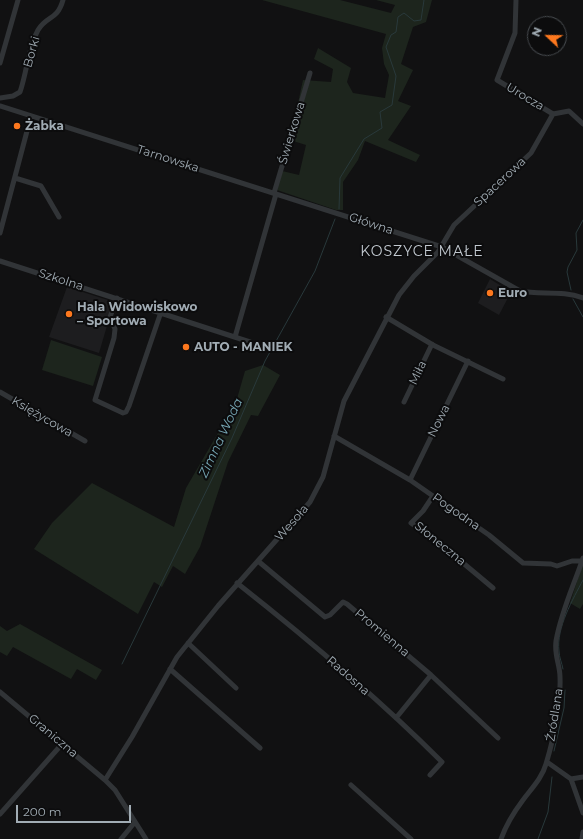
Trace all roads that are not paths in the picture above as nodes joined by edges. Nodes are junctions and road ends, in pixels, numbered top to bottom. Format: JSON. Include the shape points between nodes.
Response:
{"nodes":[{"id":1,"x":18,"y":0,"type":"edge"},
{"id":2,"x":63,"y":0,"type":"edge"},
{"id":3,"x":516,"y":0,"type":"edge"},
{"id":4,"x":0,"y":63,"type":"edge"},
{"id":5,"x":310,"y":72,"type":"dead end"},
{"id":6,"x":0,"y":98,"type":"edge"},
{"id":7,"x":0,"y":106,"type":"edge"},
{"id":8,"x":553,"y":114,"type":"junction"},
{"id":9,"x":31,"y":116,"type":"junction"},
{"id":10,"x":583,"y":124,"type":"edge"},
{"id":11,"x":15,"y":178,"type":"junction"},
{"id":12,"x":275,"y":194,"type":"junction"},
{"id":13,"x":336,"y":213,"type":"joint"},
{"id":14,"x":59,"y":217,"type":"dead end"},
{"id":15,"x":0,"y":233,"type":"edge"},
{"id":16,"x":442,"y":247,"type":"junction"},
{"id":17,"x":0,"y":261,"type":"edge"},
{"id":18,"x":117,"y":298,"type":"junction"},
{"id":19,"x":583,"y":298,"type":"edge"},
{"id":20,"x":161,"y":312,"type":"junction"},
{"id":21,"x":386,"y":317,"type":"junction"},
{"id":22,"x":235,"y":337,"type":"junction"},
{"id":23,"x":250,"y":342,"type":"dead end"},
{"id":24,"x":432,"y":344,"type":"junction"},
{"id":25,"x":468,"y":361,"type":"junction"},
{"id":26,"x":503,"y":379,"type":"dead end"},
{"id":27,"x":0,"y":392,"type":"edge"},
{"id":28,"x":404,"y":402,"type":"dead end"},
{"id":29,"x":334,"y":436,"type":"junction"},
{"id":30,"x":85,"y":441,"type":"dead end"},
{"id":31,"x":410,"y":480,"type":"junction"},
{"id":32,"x":433,"y":496,"type":"junction"},
{"id":33,"x":582,"y":560,"type":"edge"},
{"id":34,"x":258,"y":561,"type":"junction"},
{"id":35,"x":237,"y":583,"type":"junction"},
{"id":36,"x":493,"y":588,"type":"dead end"},
{"id":37,"x":188,"y":643,"type":"junction"},
{"id":38,"x":170,"y":668,"type":"junction"},
{"id":39,"x":431,"y":674,"type":"junction"},
{"id":40,"x":236,"y":688,"type":"dead end"},
{"id":41,"x":0,"y":692,"type":"edge"},
{"id":42,"x":396,"y":718,"type":"junction"},
{"id":43,"x":498,"y":738,"type":"dead end"},
{"id":44,"x":62,"y":744,"type":"junction"},
{"id":45,"x":260,"y":748,"type":"dead end"},
{"id":46,"x":547,"y":762,"type":"junction"},
{"id":47,"x":430,"y":775,"type":"dead end"},
{"id":48,"x":583,"y":777,"type":"edge"},
{"id":49,"x":571,"y":779,"type":"junction"},
{"id":50,"x":105,"y":780,"type":"junction"},
{"id":51,"x":351,"y":785,"type":"dead end"},
{"id":52,"x":583,"y":813,"type":"edge"},
{"id":53,"x":0,"y":814,"type":"edge"},
{"id":54,"x":135,"y":822,"type":"junction"},
{"id":55,"x":583,"y":832,"type":"edge"},
{"id":56,"x":120,"y":839,"type":"edge"},
{"id":57,"x":146,"y":839,"type":"edge"},
{"id":58,"x":411,"y":839,"type":"edge"},
{"id":59,"x":501,"y":839,"type":"edge"},
{"id":60,"x":582,"y":839,"type":"edge"}],
"edges":[{"from":1,"to":4,"type":"street"},
{"from":2,"to":6,"type":"street","name":"Borki","via":[[57,14],[39,28],[20,92]]},
{"from":3,"to":8,"type":"street","name":"Urocza","via":[[515,33],[497,80]]},
{"from":5,"to":12,"type":"street","name":"Świerkowa"},
{"from":7,"to":9,"type":"street","name":"Tarnowska"},
{"from":8,"to":10,"type":"street","via":[[569,111]]},
{"from":8,"to":16,"type":"street","name":"Spacerowa","via":[[531,153],[454,225]]},
{"from":9,"to":11,"type":"street"},
{"from":9,"to":12,"type":"street","name":"Tarnowska"},
{"from":11,"to":14,"type":"street","via":[[40,186]]},
{"from":11,"to":15,"type":"street"},
{"from":12,"to":13,"type":"street","name":"Tarnowska"},
{"from":12,"to":22,"type":"street"},
{"from":13,"to":16,"type":"street","name":"Główna"},
{"from":16,"to":19,"type":"street","name":"Główna","via":[[520,291]]},
{"from":16,"to":21,"type":"street","name":"Wesoła","via":[[414,276]]},
{"from":17,"to":18,"type":"street","name":"Szkolna"},
{"from":18,"to":20,"type":"street","name":"Szkolna"},
{"from":18,"to":20,"type":"street","via":[[110,317],[115,329],[114,338],[95,400],[123,413],[126,412]]},
{"from":20,"to":22,"type":"street","name":"Szkolna"},
{"from":21,"to":24,"type":"street"},
{"from":21,"to":29,"type":"street","name":"Wesoła","via":[[344,401]]},
{"from":22,"to":23,"type":"street","name":"Szkolna"},
{"from":24,"to":25,"type":"street"},
{"from":24,"to":28,"type":"street","name":"Miła"},
{"from":25,"to":26,"type":"street"},
{"from":25,"to":31,"type":"street","name":"Nowa"},
{"from":27,"to":30,"type":"street","name":"Księżycowa"},
{"from":29,"to":31,"type":"street","name":"Pogodna"},
{"from":29,"to":34,"type":"street","name":"Wesoła","via":[[323,477],[310,502]]},
{"from":31,"to":32,"type":"street","name":"Pogodna"},
{"from":32,"to":33,"type":"street","name":"Pogodna","via":[[489,535],[523,563],[557,566]]},
{"from":32,"to":36,"type":"street","name":"Słoneczna","via":[[411,523]]},
{"from":33,"to":46,"type":"street","name":"Źródlana","via":[[556,642],[555,656],[560,675],[560,696]]},
{"from":34,"to":35,"type":"street","name":"Wesoła"},
{"from":34,"to":39,"type":"street","name":"Promienna","via":[[325,617],[342,602],[347,604]]},
{"from":35,"to":37,"type":"street","name":"Wesoła"},
{"from":35,"to":42,"type":"street","name":"Radosna"},
{"from":37,"to":38,"type":"street","name":"Wesoła"},
{"from":37,"to":40,"type":"street"},
{"from":38,"to":45,"type":"street"},
{"from":38,"to":50,"type":"street","name":"Wesoła"},
{"from":39,"to":42,"type":"street"},
{"from":39,"to":43,"type":"street","name":"Promienna"},
{"from":41,"to":44,"type":"street","name":"Graniczna"},
{"from":42,"to":47,"type":"street","name":"Radosna","via":[[442,762]]},
{"from":44,"to":50,"type":"street","name":"Graniczna"},
{"from":44,"to":53,"type":"street"},
{"from":46,"to":49,"type":"street"},
{"from":46,"to":59,"type":"street","name":"Źródlana","via":[[542,775],[517,809]]},
{"from":48,"to":49,"type":"street"},
{"from":49,"to":52,"type":"street"},
{"from":50,"to":54,"type":"street","name":"Graniczna","via":[[115,790]]},
{"from":51,"to":58,"type":"street"},
{"from":54,"to":56,"type":"street"},
{"from":54,"to":57,"type":"street","name":"Graniczna"},
{"from":55,"to":60,"type":"street"}]}
